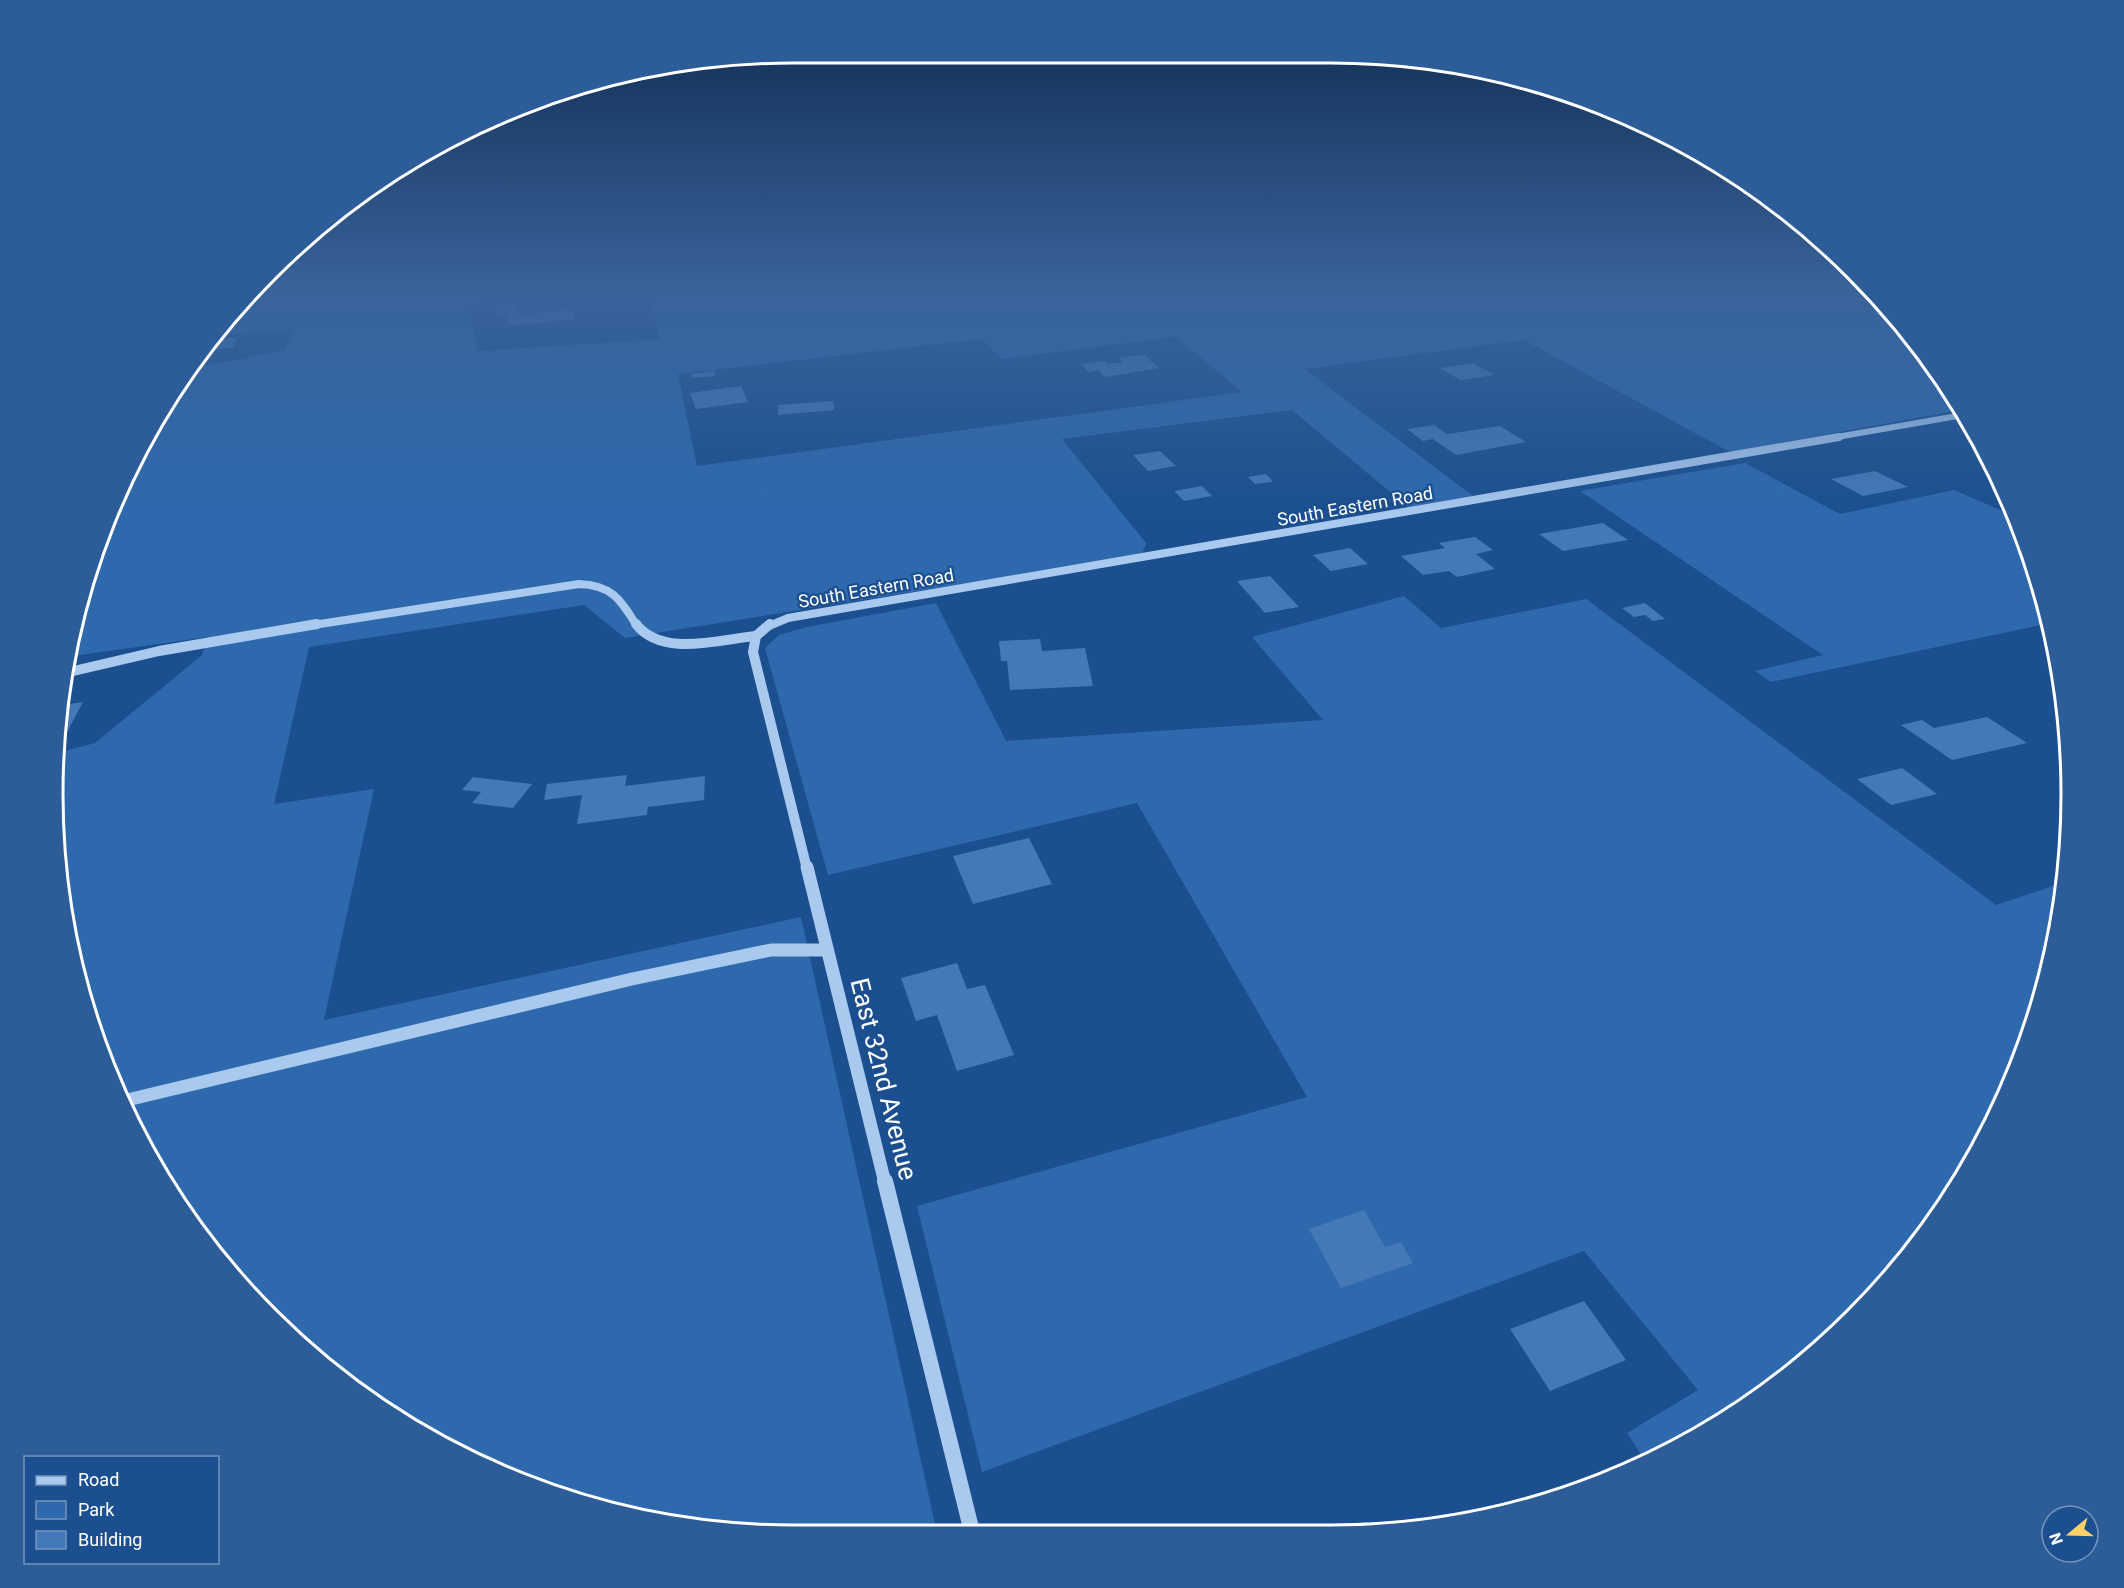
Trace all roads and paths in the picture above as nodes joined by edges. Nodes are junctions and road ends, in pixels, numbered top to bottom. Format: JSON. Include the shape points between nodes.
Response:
{"nodes":[{"id":1,"x":1955,"y":415,"type":"edge"},
{"id":2,"x":756,"y":636,"type":"junction"},
{"id":3,"x":74,"y":671,"type":"edge"},
{"id":4,"x":827,"y":950,"type":"junction"},
{"id":5,"x":130,"y":1099,"type":"edge"},
{"id":6,"x":970,"y":1525,"type":"edge"}],
"edges":[{"from":1,"to":2,"type":"street","name":"South Eastern Road","via":[[788,618],[771,624]]},
{"from":2,"to":3,"type":"street","via":[[661,643],[646,636],[624,602],[590,585],[213,641],[130,655]]},
{"from":2,"to":4,"type":"street","name":"East 32nd Avenue","via":[[753,652]]},
{"from":4,"to":5,"type":"street","via":[[771,950],[679,969]]},
{"from":4,"to":6,"type":"street","name":"East 32nd Avenue"}]}
